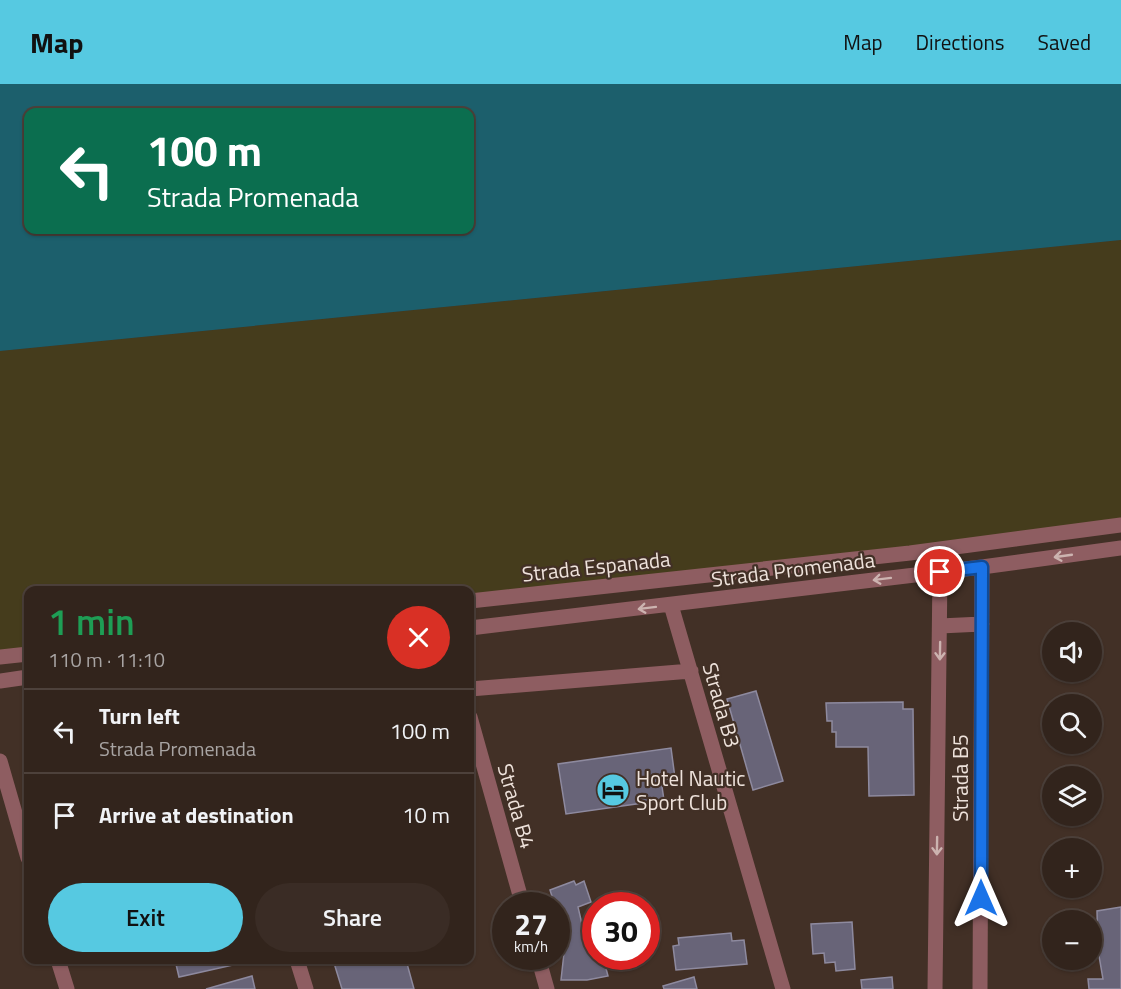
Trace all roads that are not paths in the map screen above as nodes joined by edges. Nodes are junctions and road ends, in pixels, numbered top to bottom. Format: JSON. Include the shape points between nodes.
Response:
{"nodes":[{"id":1,"x":1121,"y":525,"type":"edge"},
{"id":2,"x":1121,"y":548,"type":"edge"},
{"id":3,"x":982,"y":567,"type":"junction"},
{"id":4,"x":940,"y":572,"type":"junction"},
{"id":5,"x":474,"y":601,"type":"edge"},
{"id":6,"x":671,"y":605,"type":"junction"},
{"id":7,"x":982,"y":624,"type":"junction"},
{"id":8,"x":940,"y":626,"type":"junction"},
{"id":9,"x":474,"y":628,"type":"edge"},
{"id":10,"x":24,"y":654,"type":"edge"},
{"id":11,"x":0,"y":657,"type":"edge"},
{"id":12,"x":691,"y":671,"type":"junction"},
{"id":13,"x":24,"y":678,"type":"edge"},
{"id":14,"x":0,"y":681,"type":"edge"},
{"id":15,"x":474,"y":689,"type":"edge"},
{"id":16,"x":474,"y":731,"type":"edge"},
{"id":17,"x":0,"y":761,"type":"edge"},
{"id":18,"x":24,"y":844,"type":"edge"},
{"id":19,"x":519,"y":892,"type":"edge"},
{"id":20,"x":59,"y":964,"type":"edge"},
{"id":21,"x":298,"y":964,"type":"edge"},
{"id":22,"x":542,"y":970,"type":"edge"},
{"id":23,"x":67,"y":989,"type":"edge"},
{"id":24,"x":306,"y":989,"type":"edge"},
{"id":25,"x":547,"y":989,"type":"edge"},
{"id":26,"x":783,"y":989,"type":"edge"},
{"id":27,"x":934,"y":989,"type":"edge"},
{"id":28,"x":980,"y":989,"type":"edge"}],
"edges":[{"from":1,"to":5,"type":"street","name":"Strada Espanada","via":[[910,553]]},
{"from":2,"to":3,"type":"street","name":"Strada Promenada","one_way":true},
{"from":3,"to":4,"type":"street","name":"Strada Promenada"},
{"from":3,"to":7,"type":"street","name":"Strada B5"},
{"from":4,"to":6,"type":"street","name":"Strada Promenada","one_way":true},
{"from":4,"to":8,"type":"street","name":"Strada B5"},
{"from":6,"to":9,"type":"street","name":"Strada Promenada","one_way":true},
{"from":6,"to":12,"type":"street","name":"Strada B3"},
{"from":7,"to":8,"type":"street"},
{"from":7,"to":28,"type":"street","name":"Strada B5"},
{"from":8,"to":27,"type":"street","name":"Strada B5","one_way":true},
{"from":10,"to":11,"type":"street"},
{"from":12,"to":15,"type":"street"},
{"from":12,"to":26,"type":"street","name":"Strada B3"},
{"from":13,"to":14,"type":"street"},
{"from":16,"to":19,"type":"street","name":"Strada B4"},
{"from":17,"to":18,"type":"street"},
{"from":20,"to":23,"type":"street"},
{"from":21,"to":24,"type":"street"},
{"from":22,"to":25,"type":"street"}]}
